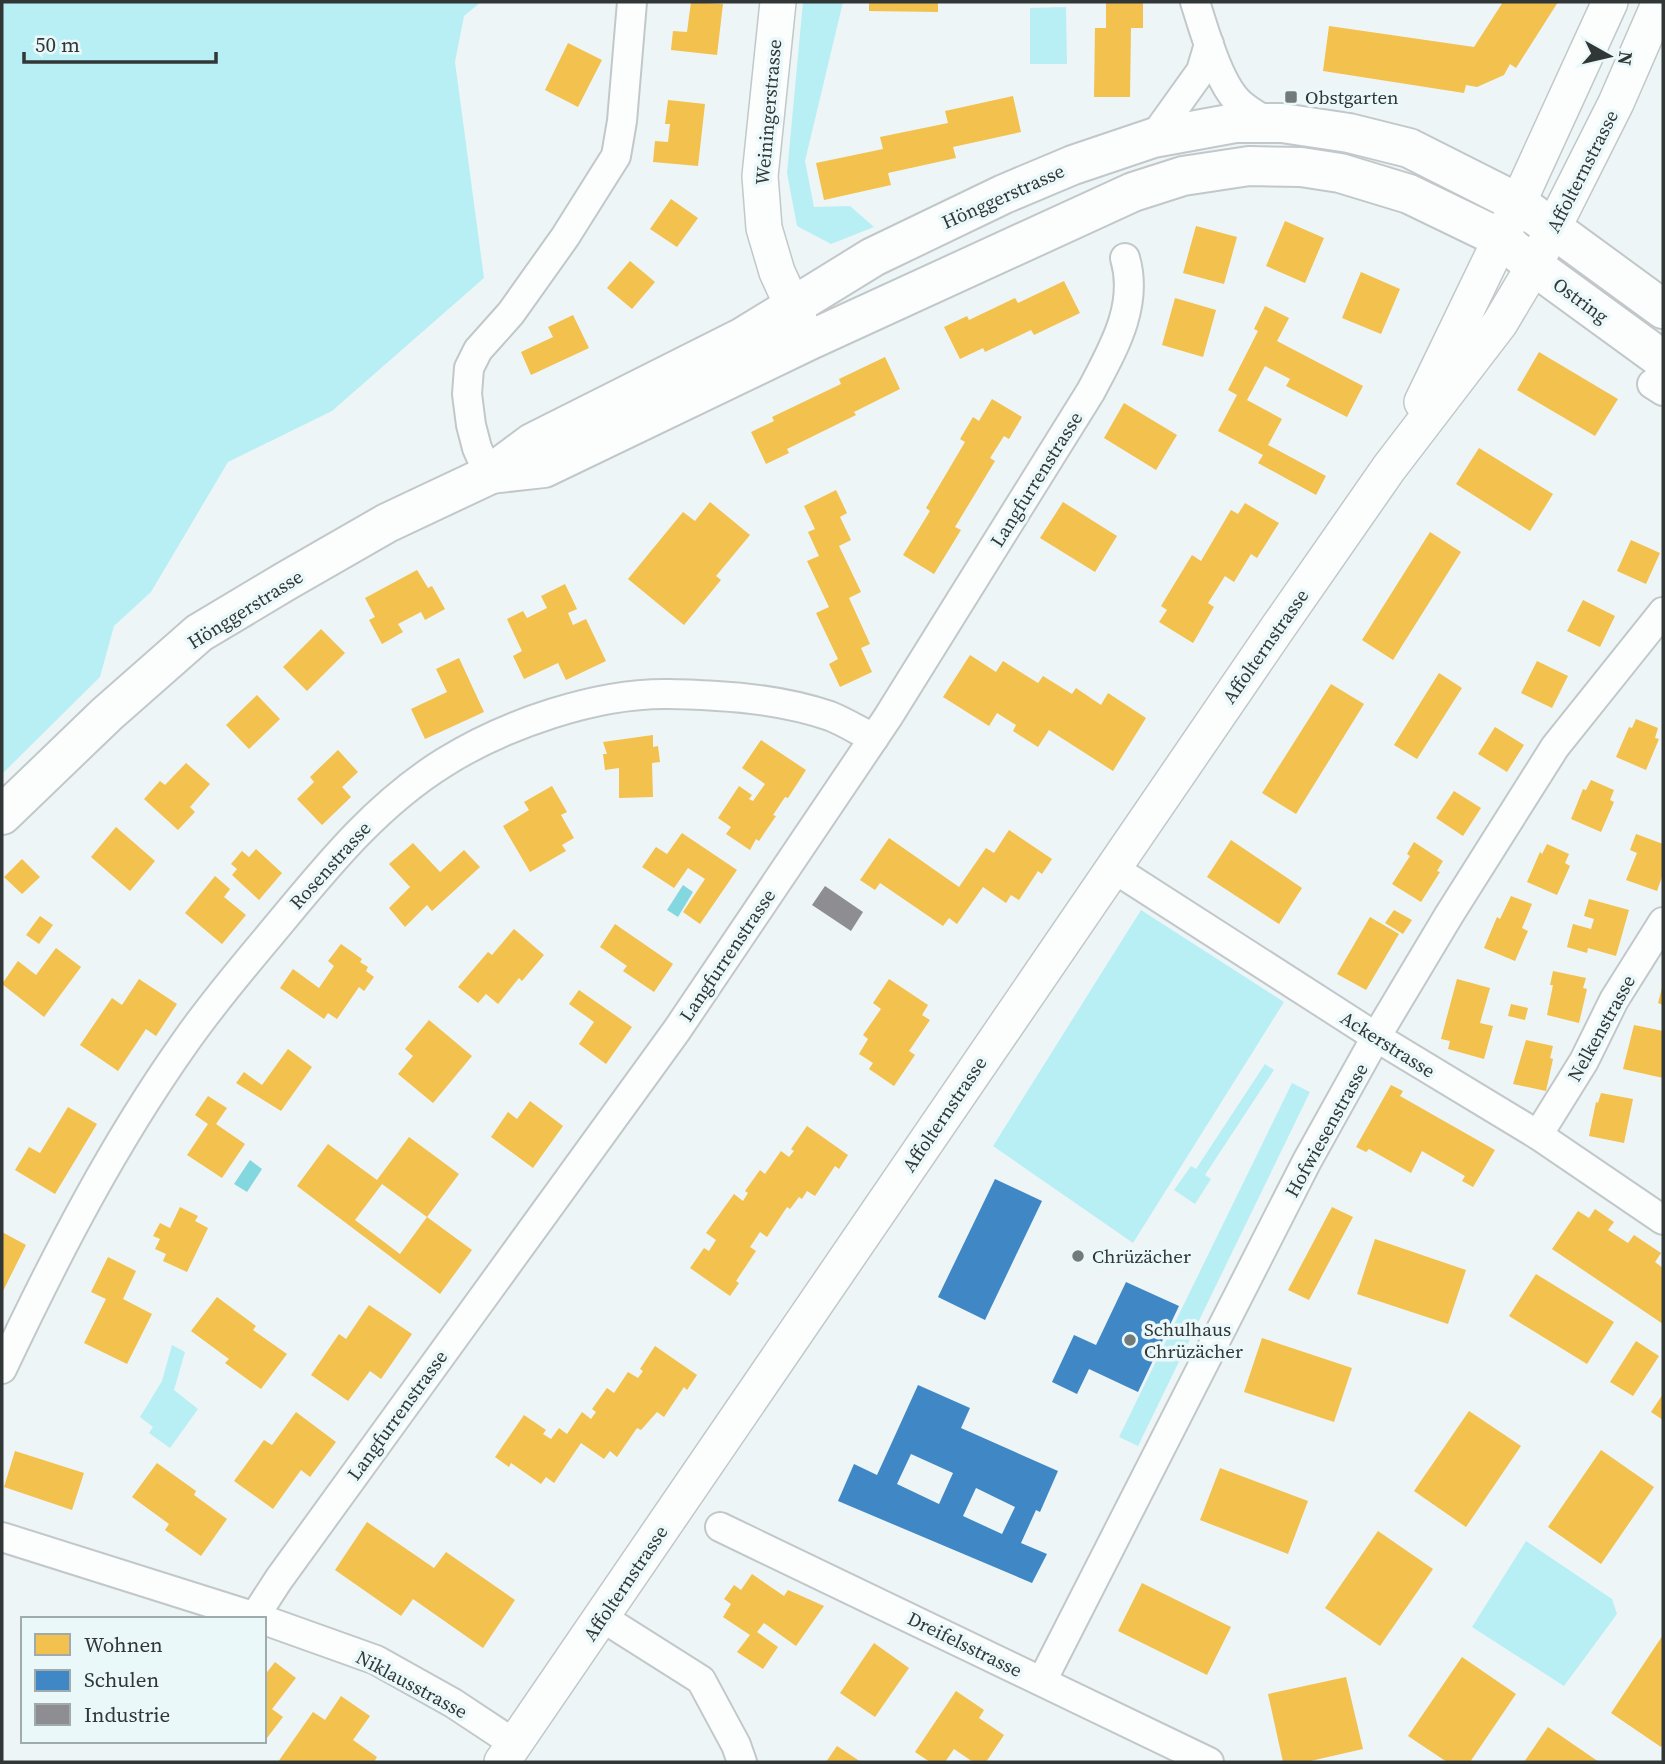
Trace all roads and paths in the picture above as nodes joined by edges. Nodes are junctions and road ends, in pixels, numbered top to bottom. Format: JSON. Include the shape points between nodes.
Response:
{"nodes":[{"id":1,"x":632,"y":2,"type":"edge"},
{"id":2,"x":778,"y":2,"type":"edge"},
{"id":3,"x":1195,"y":2,"type":"edge"},
{"id":4,"x":1610,"y":2,"type":"edge"},
{"id":5,"x":1660,"y":2,"type":"edge"},
{"id":6,"x":1209,"y":44,"type":"junction"},
{"id":7,"x":1269,"y":123,"type":"junction"},
{"id":8,"x":1153,"y":138,"type":"junction"},
{"id":9,"x":1518,"y":203,"type":"junction"},
{"id":10,"x":1553,"y":229,"type":"junction"},
{"id":11,"x":1500,"y":238,"type":"junction"},
{"id":12,"x":1125,"y":258,"type":"dead end"},
{"id":13,"x":1534,"y":267,"type":"junction"},
{"id":14,"x":793,"y":306,"type":"junction"},
{"id":15,"x":1663,"y":309,"type":"edge"},
{"id":16,"x":808,"y":341,"type":"junction"},
{"id":17,"x":1659,"y":378,"type":"edge"},
{"id":18,"x":1389,"y":468,"type":"junction"},
{"id":19,"x":489,"y":475,"type":"junction"},
{"id":20,"x":1663,"y":612,"type":"edge"},
{"id":21,"x":874,"y":738,"type":"junction"},
{"id":22,"x":2,"y":815,"type":"edge"},
{"id":23,"x":1113,"y":868,"type":"junction"},
{"id":24,"x":1663,"y":922,"type":"edge"},
{"id":25,"x":1377,"y":1037,"type":"junction"},
{"id":26,"x":1538,"y":1135,"type":"junction"},
{"id":27,"x":1663,"y":1220,"type":"edge"},
{"id":28,"x":2,"y":1368,"type":"edge"},
{"id":29,"x":720,"y":1527,"type":"dead end"},
{"id":30,"x":2,"y":1536,"type":"edge"},
{"id":31,"x":257,"y":1617,"type":"edge"},
{"id":32,"x":260,"y":1617,"type":"edge"},
{"id":33,"x":603,"y":1618,"type":"junction"},
{"id":34,"x":266,"y":1620,"type":"edge"},
{"id":35,"x":1042,"y":1681,"type":"junction"},
{"id":36,"x":509,"y":1753,"type":"edge"},
{"id":37,"x":742,"y":1762,"type":"edge"},
{"id":38,"x":1209,"y":1762,"type":"edge"}],
"edges":[{"from":1,"to":19,"type":"street","via":[[616,156],[565,237],[469,368],[471,425]]},
{"from":2,"to":14,"type":"street","name":"Weiningerstrasse","via":[[760,176],[764,228]]},
{"from":3,"to":6,"type":"street"},
{"from":4,"to":9,"type":"street","name":"Affolternstrasse"},
{"from":5,"to":10,"type":"street","name":"Affolternstrasse"},
{"from":6,"to":7,"type":"street","via":[[1240,104]]},
{"from":6,"to":8,"type":"street","via":[[1201,71]]},
{"from":7,"to":8,"type":"main road","name":"Hönggerstrasse","via":[[1235,123]]},
{"from":7,"to":9,"type":"main road","name":"Hönggerstrasse","via":[[1349,133],[1409,148]]},
{"from":8,"to":14,"type":"main road","name":"Hönggerstrasse","via":[[1004,194],[873,257]]},
{"from":9,"to":10,"type":"main road","name":"Hönggerstrasse"},
{"from":9,"to":11,"type":"street","name":"Affolternstrasse"},
{"from":10,"to":13,"type":"street","name":"Affolternstrasse"},
{"from":10,"to":15,"type":"main road"},
{"from":11,"to":13,"type":"main road","name":"Ostring"},
{"from":11,"to":16,"type":"main road","name":"Hönggerstrasse","via":[[1409,194],[1339,173],[1250,166],[1183,176],[1133,192]]},
{"from":11,"to":18,"type":"street","name":"Affolternstrasse"},
{"from":12,"to":21,"type":"street","name":"Langfurrenstrasse","via":[[1130,276],[1127,309],[1114,348]]},
{"from":13,"to":17,"type":"main road","name":"Ostring"},
{"from":13,"to":18,"type":"street","name":"Affolternstrasse","via":[[1500,323]]},
{"from":14,"to":16,"type":"street","name":"Weiningerstrasse"},
{"from":14,"to":19,"type":"main road","name":"Hönggerstrasse","via":[[743,337],[532,443]]},
{"from":16,"to":19,"type":"main road","name":"Hönggerstrasse","via":[[544,468]]},
{"from":18,"to":23,"type":"street","name":"Affolternstrasse"},
{"from":19,"to":22,"type":"main road","name":"Hönggerstrasse","via":[[387,523],[199,633]]},
{"from":20,"to":25,"type":"street","name":"Hofwiesenstrasse","via":[[1555,747]]},
{"from":21,"to":28,"type":"street","name":"Rosenstrasse","via":[[830,716],[776,703],[734,697],[641,695],[535,719],[480,743],[414,784],[340,851],[186,1040],[78,1215]]},
{"from":21,"to":32,"type":"street","name":"Langfurrenstrasse","via":[[677,1030],[279,1579]]},
{"from":23,"to":25,"type":"street","name":"Ackerstrasse"},
{"from":23,"to":33,"type":"street","name":"Affolternstrasse"},
{"from":24,"to":26,"type":"street","name":"Nelkenstrasse"},
{"from":25,"to":26,"type":"street","name":"Ackerstrasse"},
{"from":25,"to":35,"type":"street","name":"Hofwiesenstrasse","via":[[1307,1161]]},
{"from":26,"to":27,"type":"street","name":"Ackerstrasse"},
{"from":29,"to":35,"type":"street","name":"Dreifelsstrasse"},
{"from":30,"to":31,"type":"street","name":"Niklausstrasse"},
{"from":33,"to":36,"type":"street","name":"Affolternstrasse"},
{"from":33,"to":37,"type":"street","via":[[701,1680]]},
{"from":34,"to":36,"type":"street","name":"Niklausstrasse","via":[[376,1660],[453,1703]]},
{"from":35,"to":38,"type":"street","name":"Dreifelsstrasse"}]}
